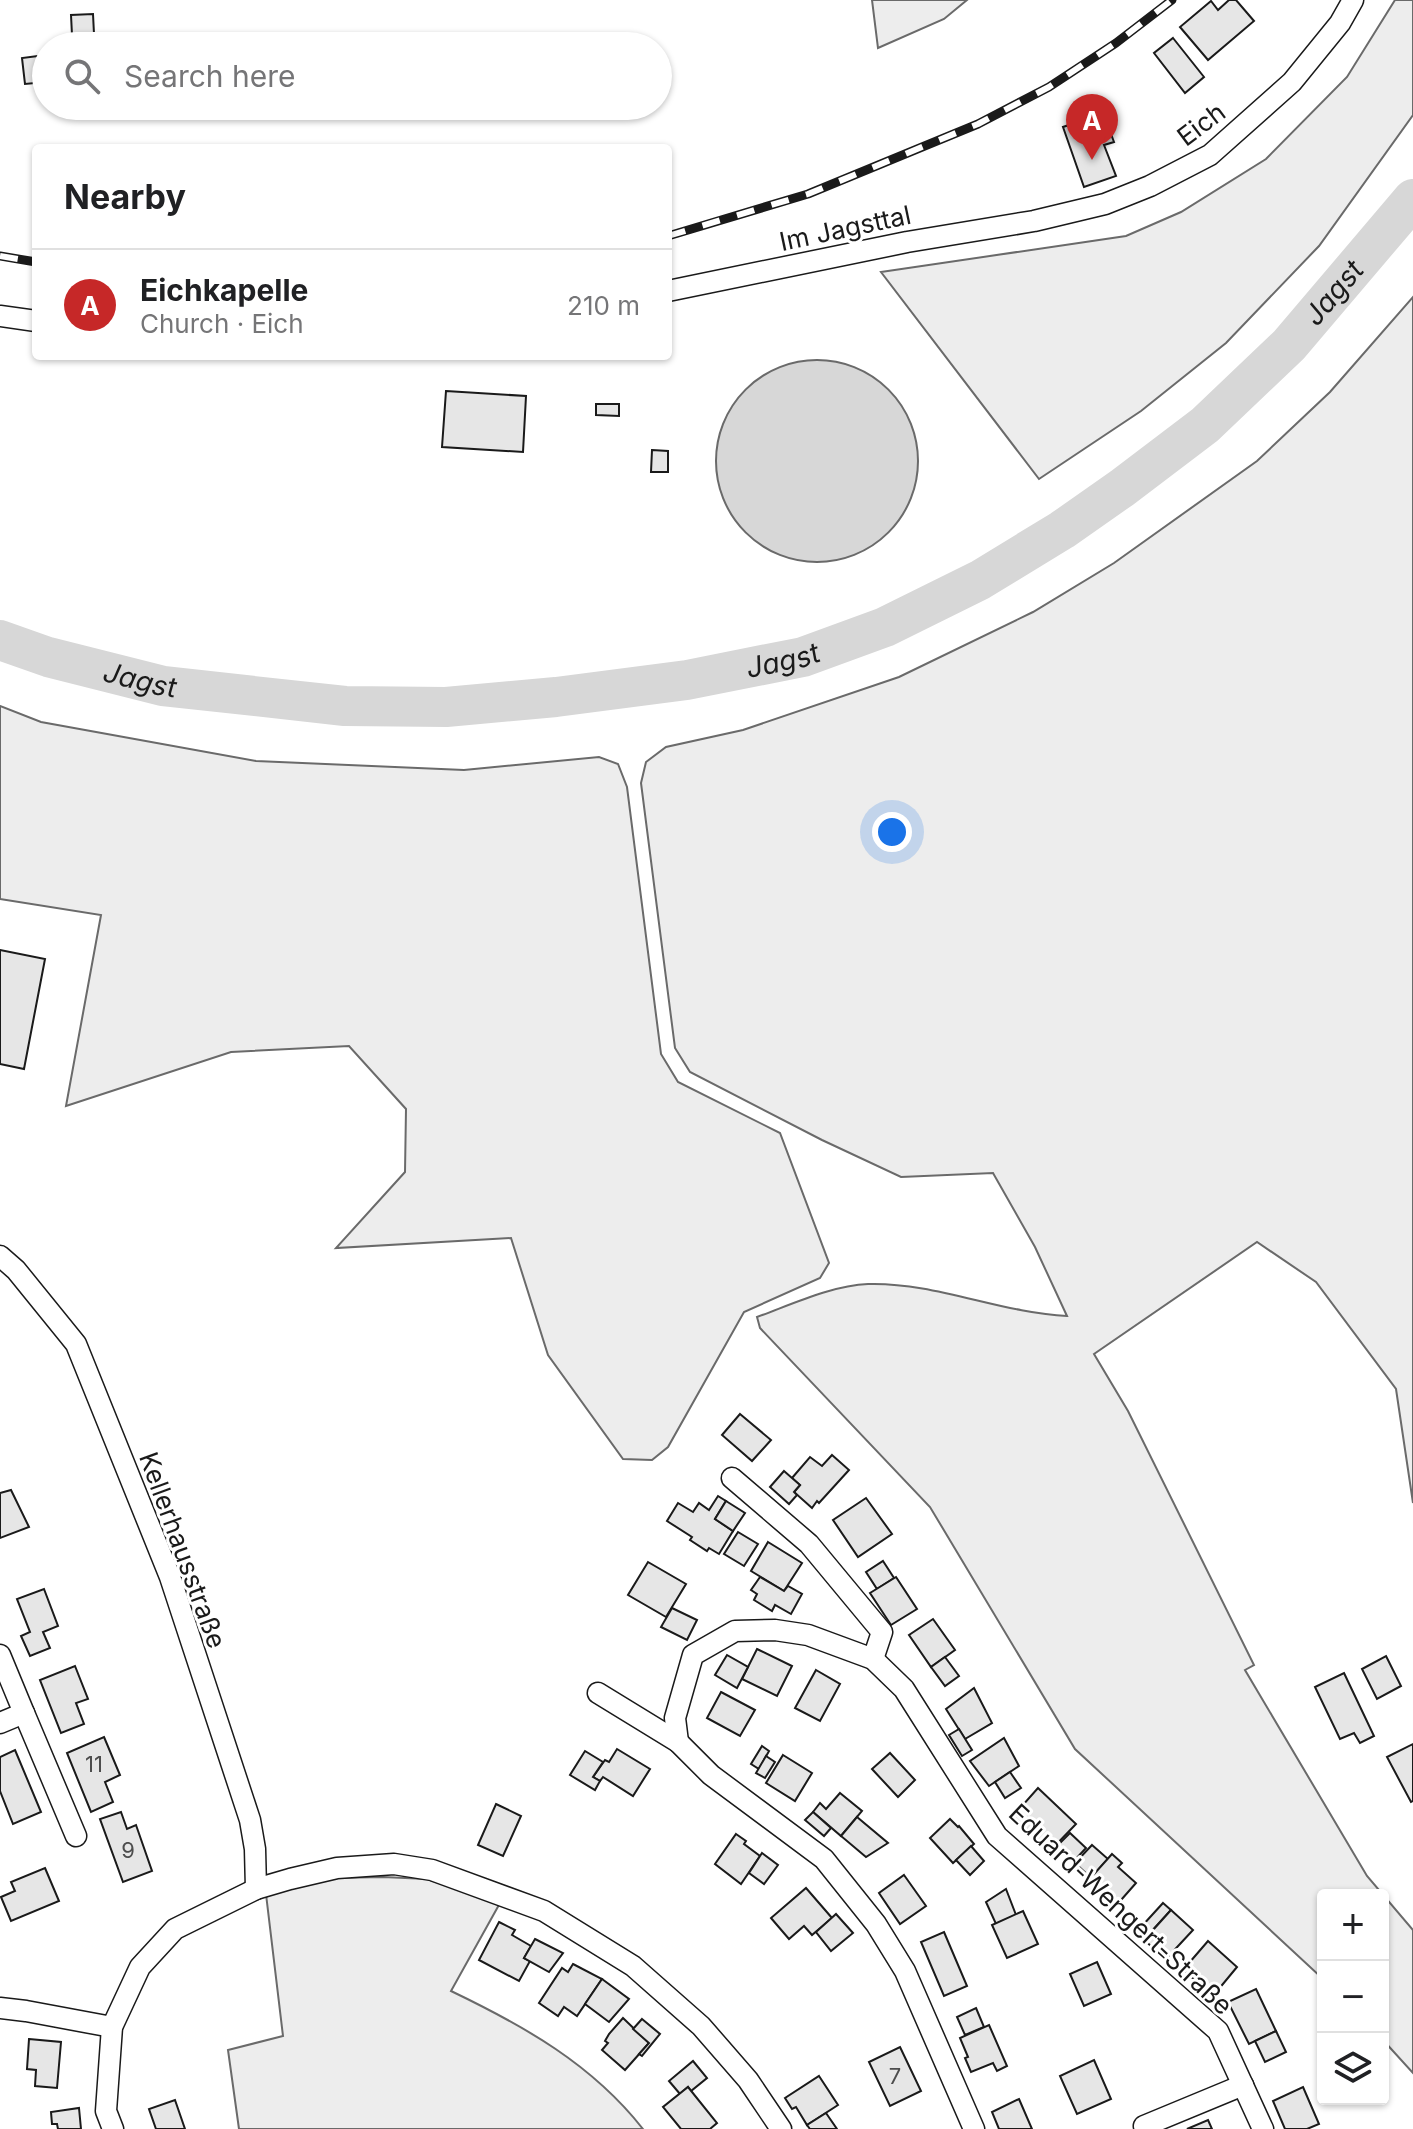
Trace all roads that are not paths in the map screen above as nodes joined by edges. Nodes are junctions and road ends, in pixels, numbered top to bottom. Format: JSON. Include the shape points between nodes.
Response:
{"nodes":[{"id":1,"x":1353,"y":0,"type":"edge"},
{"id":2,"x":1034,"y":221,"type":"joint"},
{"id":3,"x":672,"y":290,"type":"edge"},
{"id":4,"x":0,"y":316,"type":"edge"},
{"id":5,"x":32,"y":320,"type":"edge"},
{"id":6,"x":0,"y":1256,"type":"edge"},
{"id":7,"x":732,"y":1478,"type":"dead end"},
{"id":8,"x":0,"y":1655,"type":"edge"},
{"id":9,"x":873,"y":1659,"type":"junction"},
{"id":10,"x":598,"y":1693,"type":"dead end"},
{"id":11,"x":24,"y":1713,"type":"junction"},
{"id":12,"x":0,"y":1723,"type":"edge"},
{"id":13,"x":678,"y":1742,"type":"junction"},
{"id":14,"x":76,"y":1836,"type":"dead end"},
{"id":15,"x":256,"y":1889,"type":"junction"},
{"id":16,"x":0,"y":2008,"type":"edge"},
{"id":17,"x":112,"y":2027,"type":"junction"},
{"id":18,"x":1243,"y":2085,"type":"junction"},
{"id":19,"x":1144,"y":2126,"type":"dead end"},
{"id":20,"x":113,"y":2129,"type":"edge"},
{"id":21,"x":781,"y":2129,"type":"edge"},
{"id":22,"x":974,"y":2129,"type":"edge"},
{"id":23,"x":1263,"y":2129,"type":"edge"}],
"edges":[{"from":1,"to":2,"type":"street","name":"Eich","via":[[1292,82],[1210,155],[1105,204]]},
{"from":2,"to":3,"type":"street","name":"Im Jagsttal"},
{"from":4,"to":5,"type":"street"},
{"from":6,"to":15,"type":"street","name":"Kellerhausstraße","via":[[76,1344],[170,1577],[250,1820]]},
{"from":7,"to":9,"type":"street","via":[[809,1544],[882,1632]]},
{"from":8,"to":11,"type":"street"},
{"from":9,"to":13,"type":"street","name":"Eduard-Wengert-Straße","via":[[808,1635],[735,1631],[693,1655],[675,1718]]},
{"from":9,"to":18,"type":"street","name":"Eduard-Wengert-Straße","via":[[904,1689],[997,1836],[1218,2031]]},
{"from":10,"to":13,"type":"street"},
{"from":11,"to":12,"type":"street"},
{"from":11,"to":14,"type":"street"},
{"from":13,"to":22,"type":"street","via":[[711,1775],[824,1859],[876,1924],[905,1971]]},
{"from":15,"to":17,"type":"street","via":[[175,1929],[140,1967]]},
{"from":15,"to":21,"type":"street","via":[[337,1868],[394,1864],[432,1870],[544,1911],[633,1966],[701,2026]]},
{"from":16,"to":17,"type":"street"},
{"from":17,"to":20,"type":"street","via":[[106,2111]]},
{"from":18,"to":19,"type":"street"},
{"from":18,"to":23,"type":"street","name":"Eduard-Wengert-Straße"}]}
